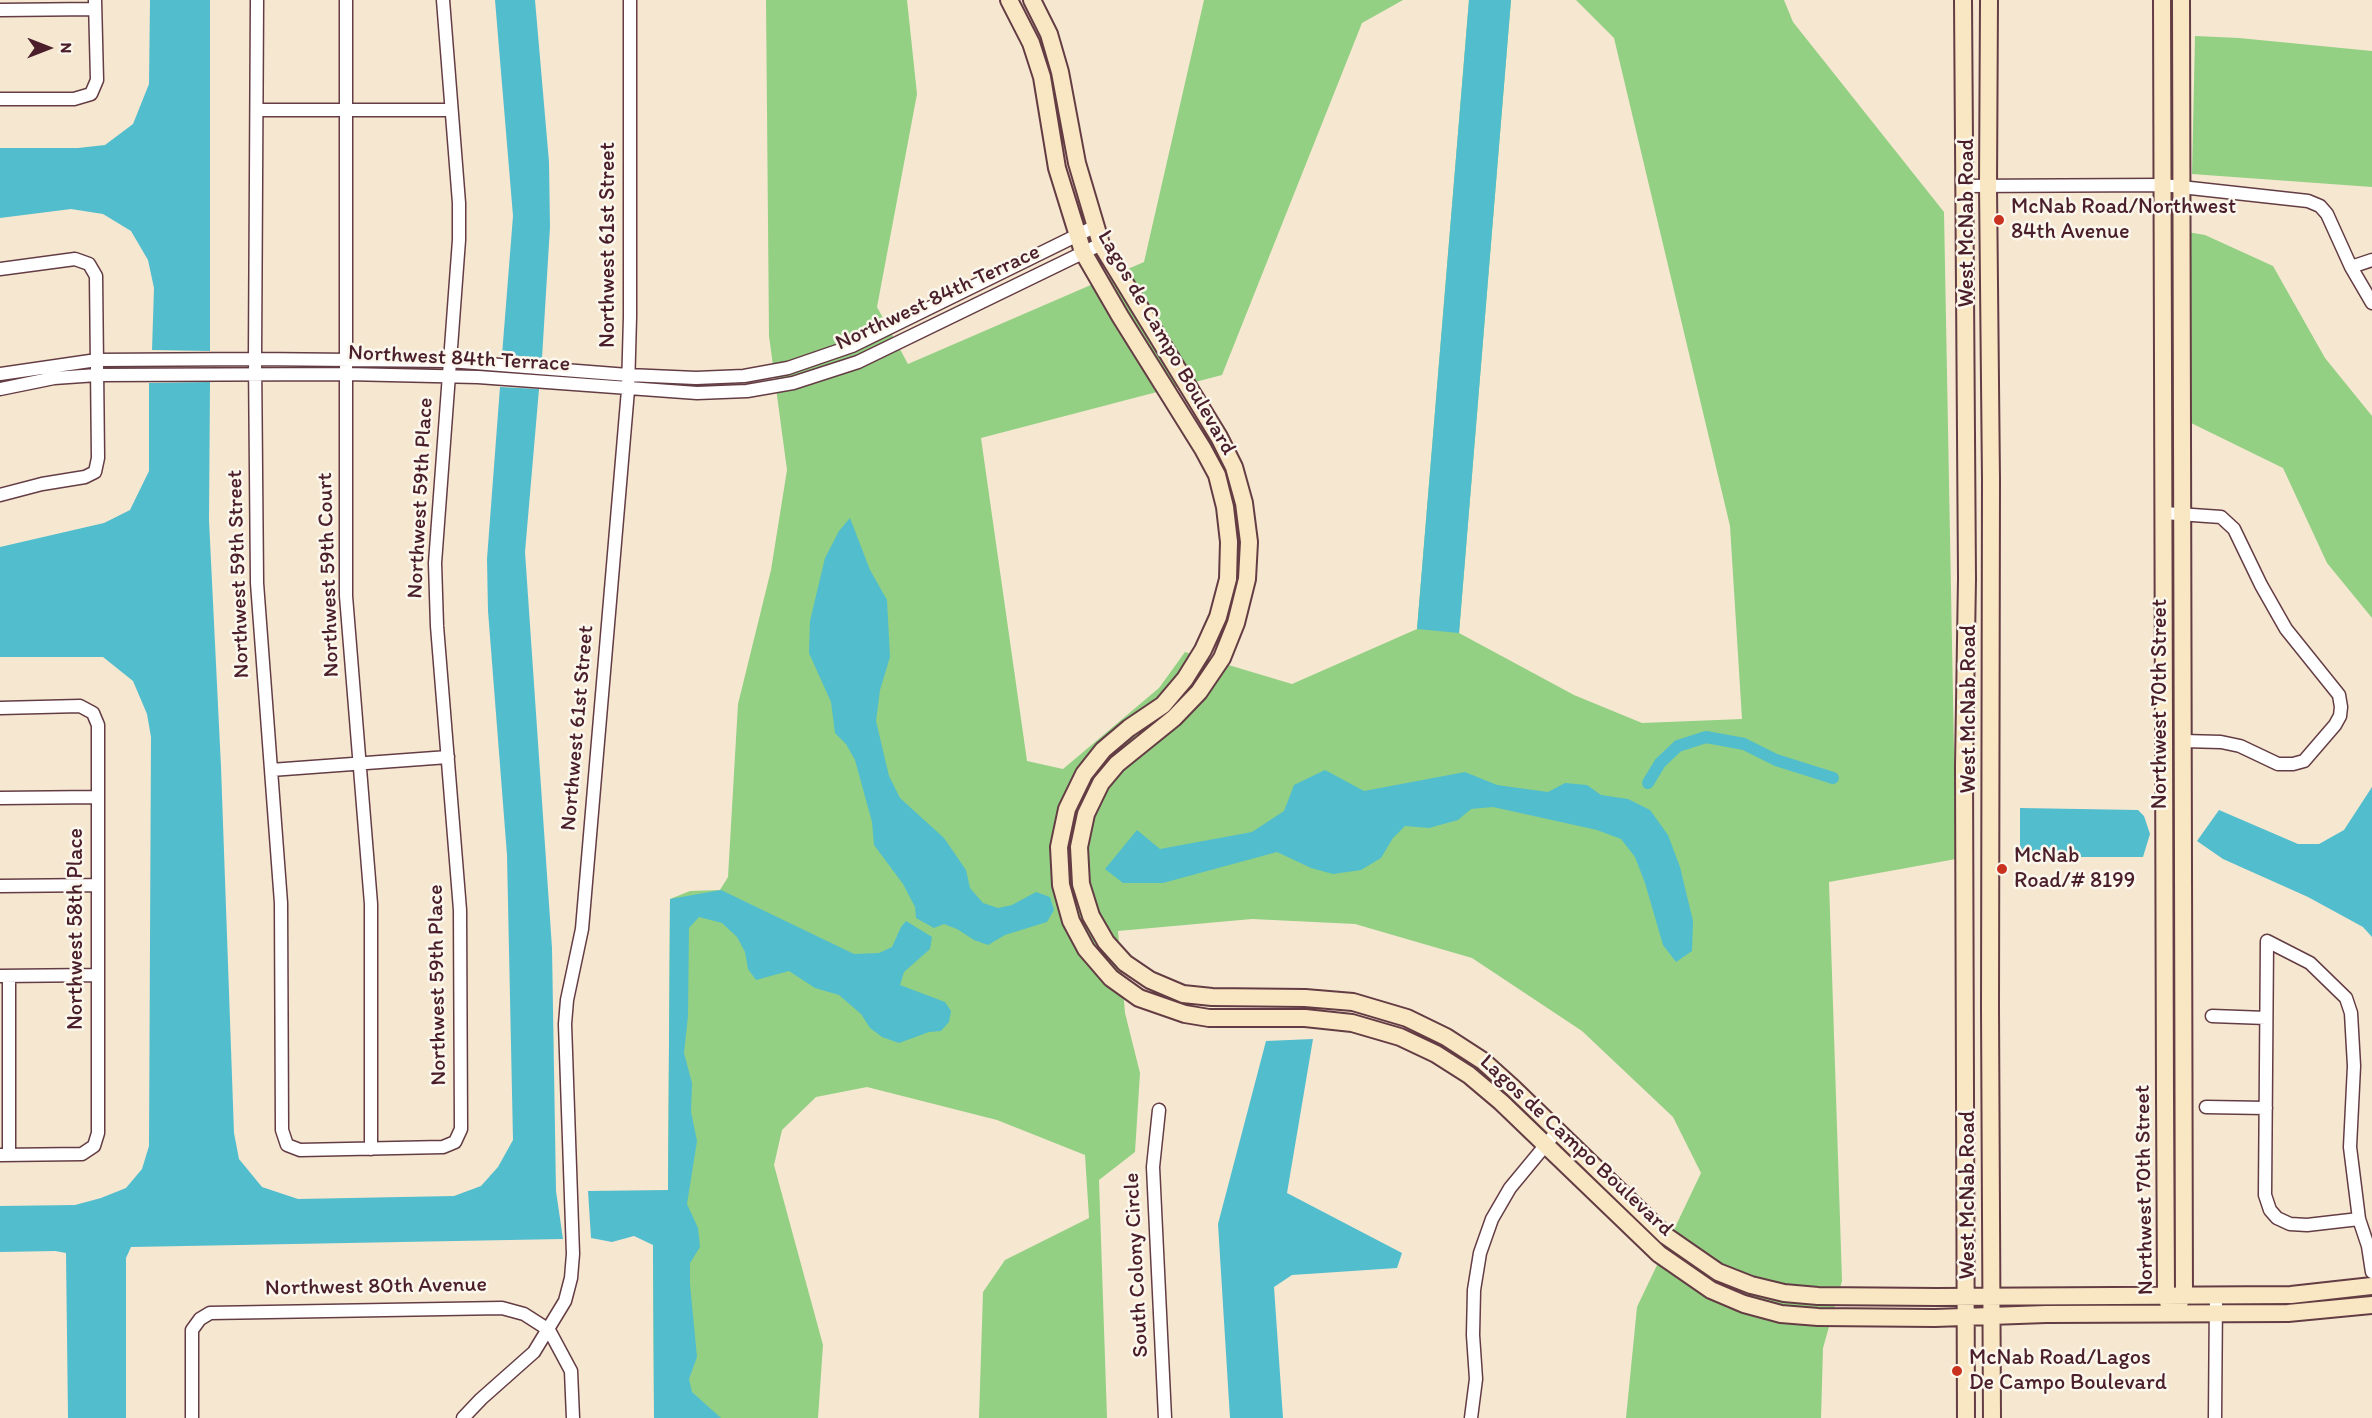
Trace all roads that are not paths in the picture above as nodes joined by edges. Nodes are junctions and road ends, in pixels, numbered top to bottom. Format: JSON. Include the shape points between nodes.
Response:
{"nodes":[{"id":1,"x":257,"y":0,"type":"edge"},
{"id":2,"x":346,"y":0,"type":"edge"},
{"id":3,"x":443,"y":0,"type":"edge"},
{"id":4,"x":630,"y":0,"type":"edge"},
{"id":5,"x":1009,"y":0,"type":"edge"},
{"id":6,"x":1032,"y":0,"type":"edge"},
{"id":7,"x":1963,"y":0,"type":"edge"},
{"id":8,"x":1989,"y":0,"type":"edge"},
{"id":9,"x":95,"y":4,"type":"edge"},
{"id":10,"x":2162,"y":4,"type":"edge"},
{"id":11,"x":2181,"y":4,"type":"edge"},
{"id":12,"x":0,"y":10,"type":"edge"},
{"id":13,"x":0,"y":99,"type":"edge"},
{"id":14,"x":257,"y":110,"type":"junction"},
{"id":15,"x":346,"y":110,"type":"junction"},
{"id":16,"x":451,"y":110,"type":"junction"},
{"id":17,"x":1963,"y":186,"type":"junction"},
{"id":18,"x":1988,"y":186,"type":"junction"},
{"id":19,"x":2171,"y":186,"type":"junction"},
{"id":20,"x":1095,"y":226,"type":"junction"},
{"id":21,"x":1081,"y":244,"type":"junction"},
{"id":22,"x":1101,"y":244,"type":"junction"},
{"id":23,"x":2372,"y":260,"type":"edge"},
{"id":24,"x":2351,"y":267,"type":"junction"},
{"id":25,"x":0,"y":268,"type":"edge"},
{"id":26,"x":2372,"y":303,"type":"edge"},
{"id":27,"x":255,"y":359,"type":"junction"},
{"id":28,"x":97,"y":360,"type":"junction"},
{"id":29,"x":346,"y":361,"type":"junction"},
{"id":30,"x":449,"y":361,"type":"junction"},
{"id":31,"x":0,"y":374,"type":"edge"},
{"id":32,"x":255,"y":374,"type":"junction"},
{"id":33,"x":346,"y":374,"type":"junction"},
{"id":34,"x":97,"y":375,"type":"junction"},
{"id":35,"x":628,"y":375,"type":"junction"},
{"id":36,"x":448,"y":376,"type":"junction"},
{"id":37,"x":0,"y":388,"type":"edge"},
{"id":38,"x":628,"y":390,"type":"junction"},
{"id":39,"x":0,"y":495,"type":"edge"},
{"id":40,"x":2164,"y":513,"type":"junction"},
{"id":41,"x":2182,"y":514,"type":"junction"},
{"id":42,"x":0,"y":708,"type":"edge"},
{"id":43,"x":2183,"y":741,"type":"junction"},
{"id":44,"x":448,"y":756,"type":"junction"},
{"id":45,"x":360,"y":764,"type":"junction"},
{"id":46,"x":271,"y":770,"type":"junction"},
{"id":47,"x":98,"y":796,"type":"junction"},
{"id":48,"x":0,"y":798,"type":"edge"},
{"id":49,"x":98,"y":885,"type":"junction"},
{"id":50,"x":0,"y":886,"type":"edge"},
{"id":51,"x":97,"y":975,"type":"junction"},
{"id":52,"x":4,"y":976,"type":"edge"},
{"id":53,"x":1172,"y":989,"type":"junction"},
{"id":54,"x":1185,"y":1014,"type":"junction"},
{"id":55,"x":2212,"y":1016,"type":"dead end"},
{"id":56,"x":2266,"y":1018,"type":"junction"},
{"id":57,"x":4,"y":1067,"type":"edge"},
{"id":58,"x":2206,"y":1107,"type":"dead end"},
{"id":59,"x":2265,"y":1108,"type":"junction"},
{"id":60,"x":1159,"y":1110,"type":"dead end"},
{"id":61,"x":1558,"y":1130,"type":"junction"},
{"id":62,"x":1546,"y":1145,"type":"junction"},
{"id":63,"x":371,"y":1149,"type":"junction"},
{"id":64,"x":4,"y":1155,"type":"edge"},
{"id":65,"x":1620,"y":1191,"type":"junction"},
{"id":66,"x":1608,"y":1206,"type":"junction"},
{"id":67,"x":2359,"y":1219,"type":"junction"},
{"id":68,"x":2372,"y":1272,"type":"edge"},
{"id":69,"x":2372,"y":1286,"type":"edge"},
{"id":70,"x":2184,"y":1295,"type":"junction"},
{"id":71,"x":2216,"y":1295,"type":"junction"},
{"id":72,"x":1992,"y":1296,"type":"junction"},
{"id":73,"x":2166,"y":1296,"type":"junction"},
{"id":74,"x":1966,"y":1297,"type":"junction"},
{"id":75,"x":2372,"y":1305,"type":"edge"},
{"id":76,"x":2216,"y":1313,"type":"junction"},
{"id":77,"x":2173,"y":1314,"type":"junction"},
{"id":78,"x":1992,"y":1315,"type":"junction"},
{"id":79,"x":1966,"y":1317,"type":"junction"},
{"id":80,"x":549,"y":1330,"type":"junction"},
{"id":81,"x":192,"y":1418,"type":"edge"},
{"id":82,"x":464,"y":1418,"type":"edge"},
{"id":83,"x":573,"y":1418,"type":"edge"},
{"id":84,"x":1165,"y":1418,"type":"edge"},
{"id":85,"x":1471,"y":1418,"type":"edge"},
{"id":86,"x":1966,"y":1418,"type":"edge"},
{"id":87,"x":1992,"y":1418,"type":"edge"},
{"id":88,"x":2215,"y":1418,"type":"edge"}],
"edges":[{"from":1,"to":14,"type":"street","name":"Northwest 59th Street"},
{"from":2,"to":15,"type":"street","name":"Northwest 59th Court"},
{"from":3,"to":16,"type":"street","name":"Northwest 59th Place"},
{"from":4,"to":35,"type":"street","name":"Northwest 61st Street"},
{"from":5,"to":21,"type":"street","name":"Lagos de Campo Boulevard","via":[[1031,43],[1042,77],[1057,168]]},
{"from":6,"to":20,"type":"street","name":"Lagos de Campo Boulevard","via":[[1049,34],[1060,72],[1077,164]]},
{"from":7,"to":17,"type":"street","name":"West McNab Road"},
{"from":8,"to":18,"type":"street","name":"West McNab Road"},
{"from":9,"to":12,"type":"street"},
{"from":9,"to":13,"type":"street","via":[[97,80],[91,94],[74,99]]},
{"from":10,"to":11,"type":"street"},
{"from":10,"to":19,"type":"street","name":"Northwest 70th Street"},
{"from":11,"to":19,"type":"street","name":"Northwest 70th Street"},
{"from":14,"to":15,"type":"street"},
{"from":14,"to":27,"type":"street","name":"Northwest 59th Street"},
{"from":15,"to":16,"type":"street"},
{"from":15,"to":29,"type":"street","name":"Northwest 59th Court"},
{"from":16,"to":30,"type":"street","name":"Northwest 59th Place","via":[[459,240]]},
{"from":17,"to":18,"type":"street"},
{"from":17,"to":74,"type":"street","name":"West McNab Road"},
{"from":18,"to":19,"type":"street"},
{"from":18,"to":72,"type":"street","name":"West McNab Road"},
{"from":19,"to":24,"type":"street","via":[[2308,201],[2320,206]]},
{"from":19,"to":40,"type":"street","name":"Northwest 70th Street"},
{"from":19,"to":41,"type":"street","name":"Northwest 70th Street"},
{"from":20,"to":21,"type":"street","name":"Northwest 84th Terrace"},
{"from":20,"to":22,"type":"street","name":"Lagos de Campo Boulevard"},
{"from":21,"to":22,"type":"street","name":"Northwest 84th Terrace"},
{"from":21,"to":35,"type":"street","name":"Northwest 84th Terrace","via":[[852,346],[788,368],[744,376]]},
{"from":21,"to":38,"type":"street","name":"Northwest 84th Terrace","via":[[858,362],[792,383],[747,391]]},
{"from":21,"to":54,"type":"street","name":"Lagos de Campo Boulevard","via":[[1120,316],[1203,449],[1217,475],[1225,507],[1228,579],[1218,617],[1203,650],[1163,705],[1103,750],[1084,774],[1067,809],[1059,847],[1061,885],[1071,921],[1086,950],[1111,978],[1139,998]]},
{"from":22,"to":53,"type":"street","name":"Lagos de Campo Boulevard","via":[[1234,467],[1249,542],[1244,590],[1222,658],[1199,692],[1174,718],[1117,764],[1101,783],[1086,814],[1079,847],[1081,884],[1091,916],[1106,942],[1125,963]]},
{"from":23,"to":24,"type":"street"},
{"from":24,"to":26,"type":"street"},
{"from":25,"to":28,"type":"street","via":[[75,259],[89,264],[96,276]]},
{"from":27,"to":28,"type":"street","name":"Northwest 84th Terrace"},
{"from":27,"to":29,"type":"street","name":"Northwest 84th Terrace"},
{"from":27,"to":32,"type":"street","name":"Northwest 59th Street"},
{"from":28,"to":31,"type":"street","name":"Northwest 84th Terrace"},
{"from":28,"to":34,"type":"street"},
{"from":29,"to":30,"type":"street","name":"Northwest 84th Terrace"},
{"from":29,"to":33,"type":"street","name":"Northwest 59th Court"},
{"from":30,"to":35,"type":"street","name":"Northwest 84th Terrace"},
{"from":30,"to":36,"type":"street","name":"Northwest 59th Place"},
{"from":32,"to":33,"type":"street","name":"Northwest 84th Terrace"},
{"from":32,"to":34,"type":"street","name":"Northwest 84th Terrace"},
{"from":32,"to":46,"type":"street","name":"Northwest 59th Street","via":[[256,584]]},
{"from":33,"to":36,"type":"street","name":"Northwest 84th Terrace"},
{"from":33,"to":45,"type":"street","name":"Northwest 59th Court","via":[[346,596]]},
{"from":34,"to":37,"type":"street","name":"Northwest 84th Terrace"},
{"from":34,"to":39,"type":"street","via":[[95,472]]},
{"from":35,"to":38,"type":"street","name":"Northwest 61st Street"},
{"from":36,"to":38,"type":"street","name":"Northwest 84th Terrace"},
{"from":36,"to":44,"type":"street","name":"Northwest 59th Place","via":[[435,563]]},
{"from":38,"to":80,"type":"street","name":"Northwest 61st Street","via":[[582,929],[565,1024],[571,1278],[565,1301]]},
{"from":40,"to":41,"type":"street"},
{"from":40,"to":73,"type":"street","name":"Northwest 70th Street"},
{"from":41,"to":43,"type":"street","name":"Northwest 70th Street"},
{"from":41,"to":43,"type":"street","via":[[2221,517],[2234,529],[2286,628],[2339,695],[2341,707],[2335,725],[2304,761],[2294,764],[2278,764],[2222,742]]},
{"from":42,"to":47,"type":"street","name":"Northwest 58th Place","via":[[80,706],[93,713],[98,725]]},
{"from":43,"to":70,"type":"street","name":"Northwest 70th Street"},
{"from":44,"to":45,"type":"street"},
{"from":44,"to":63,"type":"street","name":"Northwest 59th Place","via":[[460,910],[461,1129],[455,1142],[443,1147]]},
{"from":45,"to":46,"type":"street"},
{"from":45,"to":63,"type":"street","name":"Northwest 59th Court","via":[[371,904]]},
{"from":46,"to":63,"type":"street","name":"Northwest 59th Street","via":[[281,903],[282,1130],[287,1145],[300,1150]]},
{"from":47,"to":48,"type":"street"},
{"from":47,"to":49,"type":"street","name":"Northwest 58th Place"},
{"from":49,"to":50,"type":"street"},
{"from":49,"to":51,"type":"street","name":"Northwest 58th Place"},
{"from":51,"to":52,"type":"street"},
{"from":51,"to":64,"type":"street","name":"Northwest 58th Place","via":[[98,1133],[94,1146],[82,1154]]},
{"from":52,"to":57,"type":"street"},
{"from":53,"to":54,"type":"street"},
{"from":53,"to":61,"type":"street","name":"Lagos de Campo Boulevard","via":[[1212,998],[1353,1002],[1407,1018],[1483,1061]]},
{"from":54,"to":62,"type":"street","name":"Lagos de Campo Boulevard","via":[[1352,1023],[1400,1037],[1469,1075]]},
{"from":55,"to":56,"type":"street"},
{"from":56,"to":59,"type":"street"},
{"from":56,"to":67,"type":"street","via":[[2267,941],[2310,963],[2346,998],[2351,1013],[2354,1066],[2350,1147]]},
{"from":57,"to":64,"type":"street"},
{"from":58,"to":59,"type":"street"},
{"from":59,"to":67,"type":"street","via":[[2265,1195],[2270,1210],[2290,1224]]},
{"from":60,"to":84,"type":"street","name":"South Colony Circle","via":[[1153,1167]]},
{"from":61,"to":62,"type":"street"},
{"from":61,"to":65,"type":"street","name":"Lagos de Campo Boulevard"},
{"from":62,"to":66,"type":"street","name":"Lagos de Campo Boulevard"},
{"from":62,"to":85,"type":"street","via":[[1510,1188],[1492,1219],[1480,1253],[1474,1290],[1476,1379]]},
{"from":65,"to":66,"type":"street"},
{"from":65,"to":74,"type":"street","name":"Lagos de Campo Boulevard","via":[[1691,1255],[1718,1272],[1751,1285],[1818,1296]]},
{"from":66,"to":79,"type":"street","name":"Lagos de Campo Boulevard","via":[[1684,1273],[1744,1304],[1781,1314],[1818,1317]]},
{"from":67,"to":68,"type":"street"},
{"from":69,"to":71,"type":"street","via":[[2291,1295]]},
{"from":70,"to":71,"type":"street"},
{"from":70,"to":73,"type":"street"},
{"from":70,"to":77,"type":"street","name":"Northwest 70th Street"},
{"from":71,"to":76,"type":"street"},
{"from":72,"to":73,"type":"street"},
{"from":72,"to":74,"type":"street"},
{"from":72,"to":78,"type":"street","name":"West McNab Road"},
{"from":73,"to":77,"type":"street","name":"Northwest 70th Street"},
{"from":74,"to":79,"type":"street","name":"West McNab Road"},
{"from":75,"to":76,"type":"street","via":[[2288,1313]]},
{"from":76,"to":77,"type":"street"},
{"from":76,"to":88,"type":"street"},
{"from":77,"to":78,"type":"street"},
{"from":78,"to":79,"type":"street"},
{"from":78,"to":87,"type":"street","name":"West McNab Road"},
{"from":79,"to":86,"type":"street","name":"West McNab Road"},
{"from":80,"to":81,"type":"street","name":"Northwest 80th Avenue","via":[[524,1314],[502,1308],[210,1313],[192,1330]]},
{"from":80,"to":82,"type":"street","name":"Northwest 61st Street","via":[[534,1352]]},
{"from":80,"to":83,"type":"street","via":[[571,1371]]}]}
